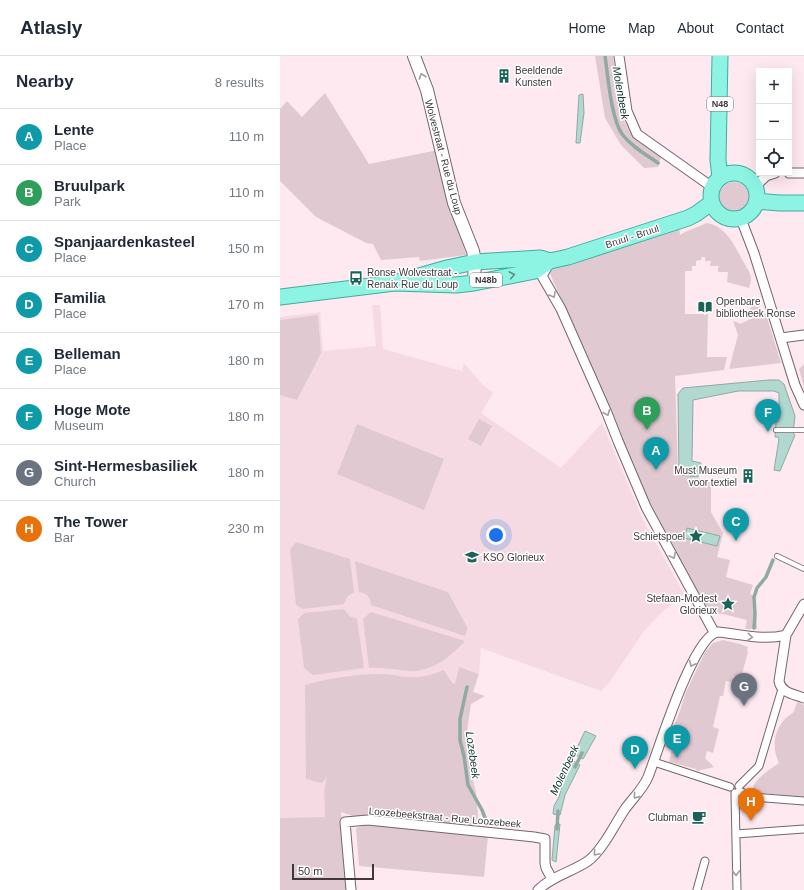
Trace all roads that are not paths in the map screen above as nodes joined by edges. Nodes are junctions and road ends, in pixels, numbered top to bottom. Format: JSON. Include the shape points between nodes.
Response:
{"nodes":[{"id":1,"x":414,"y":56,"type":"edge"},
{"id":2,"x":619,"y":56,"type":"edge"},
{"id":3,"x":720,"y":56,"type":"edge"},
{"id":4,"x":792,"y":173,"type":"edge"},
{"id":5,"x":804,"y":173,"type":"edge"},
{"id":6,"x":766,"y":176,"type":"edge"},
{"id":7,"x":716,"y":182,"type":"junction"},
{"id":8,"x":756,"y":194,"type":"junction"},
{"id":9,"x":711,"y":203,"type":"junction"},
{"id":10,"x":804,"y":203,"type":"edge"},
{"id":11,"x":740,"y":219,"type":"junction"},
{"id":12,"x":550,"y":261,"type":"junction"},
{"id":13,"x":475,"y":262,"type":"junction"},
{"id":14,"x":395,"y":283,"type":"junction"},
{"id":15,"x":474,"y":283,"type":"junction"},
{"id":16,"x":280,"y":297,"type":"edge"},
{"id":17,"x":804,"y":335,"type":"edge"},
{"id":18,"x":781,"y":338,"type":"junction"},
{"id":19,"x":804,"y":405,"type":"edge"},
{"id":20,"x":776,"y":430,"type":"dead end"},
{"id":21,"x":804,"y":430,"type":"edge"},
{"id":22,"x":777,"y":556,"type":"dead end"},
{"id":23,"x":804,"y":569,"type":"edge"},
{"id":24,"x":804,"y":604,"type":"edge"},
{"id":25,"x":714,"y":632,"type":"junction"},
{"id":26,"x":786,"y":635,"type":"junction"},
{"id":27,"x":782,"y":689,"type":"junction"},
{"id":28,"x":804,"y":698,"type":"edge"},
{"id":29,"x":654,"y":762,"type":"junction"},
{"id":30,"x":738,"y":790,"type":"junction"},
{"id":31,"x":804,"y":801,"type":"edge"},
{"id":32,"x":804,"y":829,"type":"edge"},
{"id":33,"x":736,"y":834,"type":"junction"},
{"id":34,"x":705,"y":861,"type":"dead end"},
{"id":35,"x":552,"y":879,"type":"junction"},
{"id":36,"x":352,"y":890,"type":"edge"},
{"id":37,"x":538,"y":890,"type":"edge"},
{"id":38,"x":697,"y":890,"type":"edge"},
{"id":39,"x":737,"y":890,"type":"edge"}],
"edges":[{"from":13,"to":1,"type":"street","name":"Wolvestraat - Rue du Loup","one_way":true,"via":[[454,203],[426,90]]},
{"from":2,"to":7,"type":"street","via":[[627,111],[637,134]]},
{"from":3,"to":7,"type":"main road","number":"N48"},
{"from":4,"to":5,"type":"street"},
{"from":6,"to":8,"type":"street"},
{"from":7,"to":8,"type":"main road","via":[[731,173],[741,174],[749,179]]},
{"from":7,"to":9,"type":"main road","via":[[710,196]]},
{"from":8,"to":10,"type":"main road","via":[[779,203]]},
{"from":8,"to":11,"type":"main road","via":[[751,212]]},
{"from":9,"to":11,"type":"main road","via":[[721,216],[731,220]]},
{"from":9,"to":12,"type":"main road","name":"Bruul - Bruul","number":"N48b","via":[[688,218]]},
{"from":11,"to":18,"type":"street","via":[[754,253]]},
{"from":12,"to":13,"type":"main road","number":"N48b","via":[[540,258]]},
{"from":15,"to":12,"type":"main road","number":"N48b","one_way":true,"via":[[535,271]]},
{"from":12,"to":25,"type":"street","one_way":true,"via":[[542,276],[561,309],[646,507]]},
{"from":13,"to":14,"type":"main road","number":"N48b"},
{"from":13,"to":15,"type":"street","name":"Wolvestraat - Rue du Loup"},
{"from":14,"to":15,"type":"main road","number":"N48b"},
{"from":14,"to":16,"type":"main road","number":"N48b"},
{"from":17,"to":18,"type":"street"},
{"from":18,"to":19,"type":"street","via":[[795,385]]},
{"from":20,"to":21,"type":"lane"},
{"from":22,"to":23,"type":"lane"},
{"from":24,"to":26,"type":"street"},
{"from":25,"to":26,"type":"street","one_way":true,"via":[[750,637]]},
{"from":25,"to":29,"type":"street","one_way":true,"via":[[702,645],[683,681]]},
{"from":26,"to":27,"type":"street","via":[[779,678]]},
{"from":27,"to":28,"type":"street"},
{"from":27,"to":30,"type":"street","via":[[759,766]]},
{"from":29,"to":30,"type":"street","via":[[730,787],[735,784]]},
{"from":29,"to":35,"type":"street","one_way":true,"via":[[644,786],[593,857]]},
{"from":30,"to":31,"type":"street","via":[[753,797]]},
{"from":30,"to":33,"type":"street"},
{"from":32,"to":33,"type":"street"},
{"from":33,"to":39,"type":"street","one_way":true},
{"from":34,"to":38,"type":"street"},
{"from":35,"to":36,"type":"street","name":"Loozebeekstraat - Rue Loozebeek","via":[[546,868],[545,839],[368,820],[345,822]]},
{"from":35,"to":37,"type":"street"}]}
